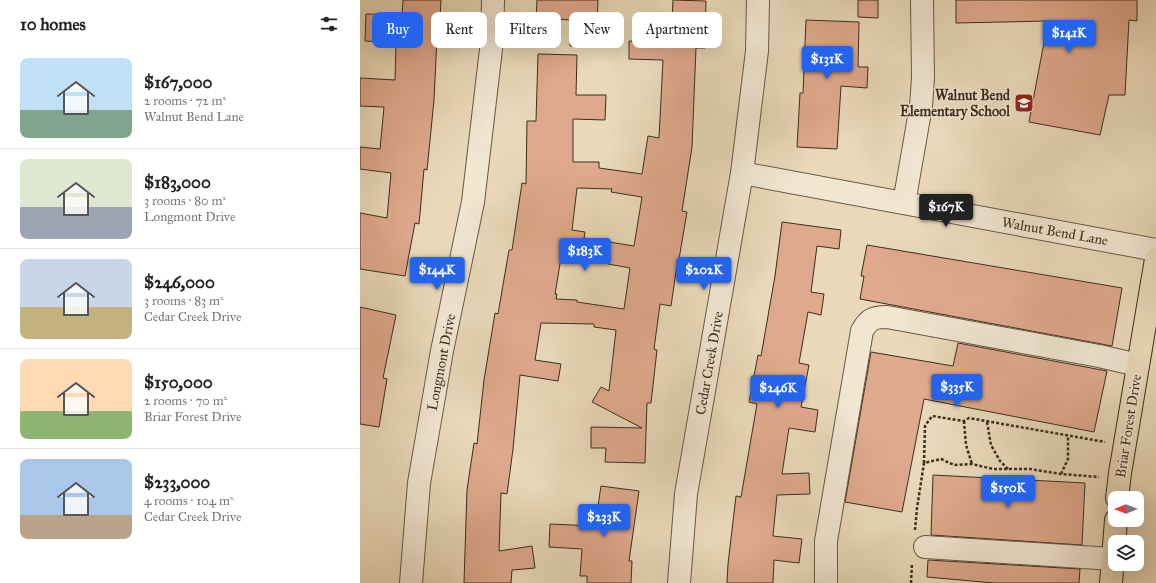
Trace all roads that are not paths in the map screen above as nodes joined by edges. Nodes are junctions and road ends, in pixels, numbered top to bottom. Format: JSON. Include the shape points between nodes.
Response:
{"nodes":[{"id":1,"x":492,"y":0,"type":"edge"},
{"id":2,"x":758,"y":0,"type":"edge"},
{"id":3,"x":922,"y":0,"type":"edge"},
{"id":4,"x":742,"y":173,"type":"junction"},
{"id":5,"x":904,"y":203,"type":"junction"},
{"id":6,"x":1156,"y":250,"type":"edge"},
{"id":7,"x":1156,"y":259,"type":"edge"},
{"id":8,"x":1138,"y":365,"type":"junction"},
{"id":9,"x":1118,"y":488,"type":"edge"},
{"id":10,"x":918,"y":547,"type":"road end"},
{"id":11,"x":1108,"y":559,"type":"edge"},
{"id":12,"x":1112,"y":571,"type":"edge"},
{"id":13,"x":411,"y":583,"type":"edge"},
{"id":14,"x":679,"y":583,"type":"edge"},
{"id":15,"x":826,"y":583,"type":"edge"},
{"id":16,"x":1111,"y":583,"type":"edge"}],
"edges":[{"from":1,"to":13,"type":"street","name":"Longmont Drive","via":[[492,41],[474,202],[442,351],[418,483]]},
{"from":2,"to":4,"type":"street","name":"Cedar Creek Drive","via":[[757,51]]},
{"from":3,"to":5,"type":"street","via":[[921,106]]},
{"from":4,"to":5,"type":"street","name":"Walnut Bend Lane"},
{"from":4,"to":14,"type":"street","name":"Cedar Creek Drive","via":[[686,494]]},
{"from":5,"to":6,"type":"street","name":"Walnut Bend Lane"},
{"from":7,"to":8,"type":"main road","name":"Briar Forest Drive"},
{"from":8,"to":9,"type":"main road","name":"Briar Forest Drive"},
{"from":8,"to":15,"type":"street","via":[[887,317],[876,317],[867,322],[862,331],[826,541]]},
{"from":10,"to":11,"type":"street"},
{"from":12,"to":16,"type":"main road"}]}
